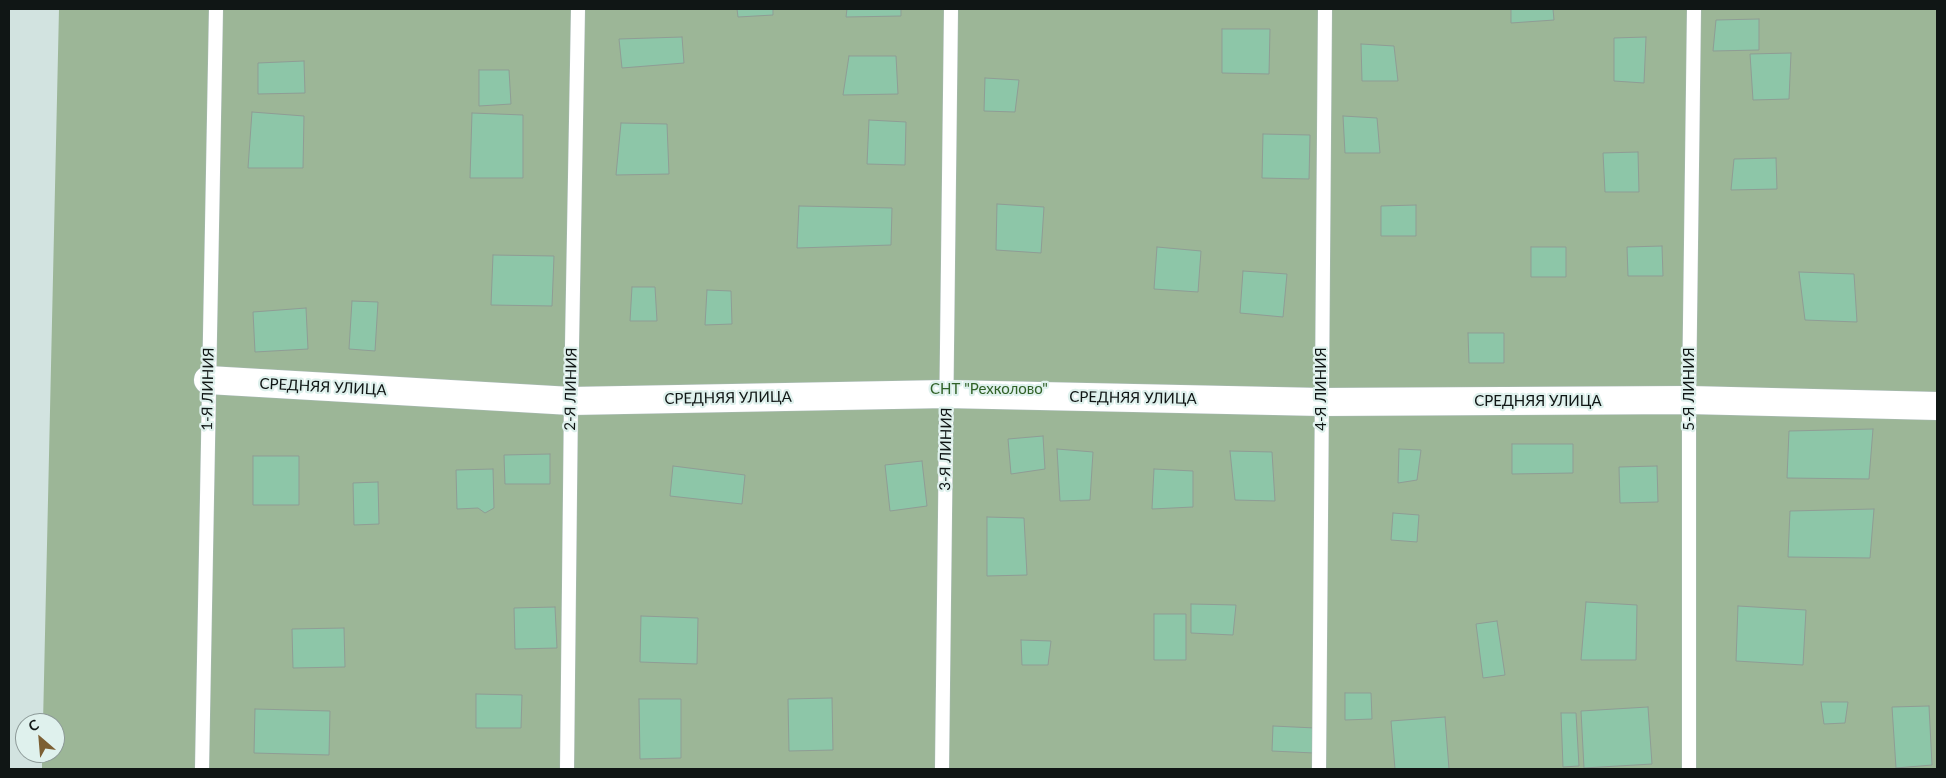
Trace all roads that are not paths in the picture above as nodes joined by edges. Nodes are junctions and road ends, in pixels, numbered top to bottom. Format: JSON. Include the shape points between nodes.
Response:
{"nodes":[{"id":1,"x":216,"y":9,"type":"edge"},
{"id":2,"x":578,"y":9,"type":"edge"},
{"id":3,"x":951,"y":9,"type":"edge"},
{"id":4,"x":1325,"y":9,"type":"edge"},
{"id":5,"x":1694,"y":9,"type":"edge"},
{"id":6,"x":208,"y":380,"type":"junction"},
{"id":7,"x":946,"y":394,"type":"junction"},
{"id":8,"x":1689,"y":400,"type":"junction"},
{"id":9,"x":571,"y":401,"type":"junction"},
{"id":10,"x":1320,"y":402,"type":"junction"},
{"id":11,"x":1937,"y":406,"type":"edge"},
{"id":12,"x":202,"y":769,"type":"edge"},
{"id":13,"x":567,"y":769,"type":"edge"},
{"id":14,"x":942,"y":769,"type":"edge"},
{"id":15,"x":1319,"y":769,"type":"edge"},
{"id":16,"x":1689,"y":769,"type":"edge"}],
"edges":[{"from":1,"to":6,"type":"lane","name":"1-Я ЛИНИЯ"},
{"from":2,"to":9,"type":"lane","name":"2-Я ЛИНИЯ"},
{"from":3,"to":7,"type":"lane","name":"3-Я ЛИНИЯ"},
{"from":4,"to":10,"type":"lane","name":"4-Я ЛИНИЯ"},
{"from":5,"to":8,"type":"lane","name":"5-Я ЛИНИЯ"},
{"from":6,"to":9,"type":"street","name":"СРЕДНЯЯ УЛИЦА"},
{"from":6,"to":12,"type":"lane","name":"1-Я ЛИНИЯ"},
{"from":7,"to":9,"type":"street","name":"СРЕДНЯЯ УЛИЦА"},
{"from":7,"to":10,"type":"street","name":"СРЕДНЯЯ УЛИЦА"},
{"from":7,"to":14,"type":"lane","name":"3-Я ЛИНИЯ"},
{"from":8,"to":10,"type":"street","name":"СРЕДНЯЯ УЛИЦА"},
{"from":8,"to":11,"type":"street","name":"СРЕДНЯЯ УЛИЦА"},
{"from":8,"to":16,"type":"lane","name":"5-Я ЛИНИЯ"},
{"from":9,"to":13,"type":"lane","name":"2-Я ЛИНИЯ"},
{"from":10,"to":15,"type":"lane","name":"4-Я ЛИНИЯ"}]}
